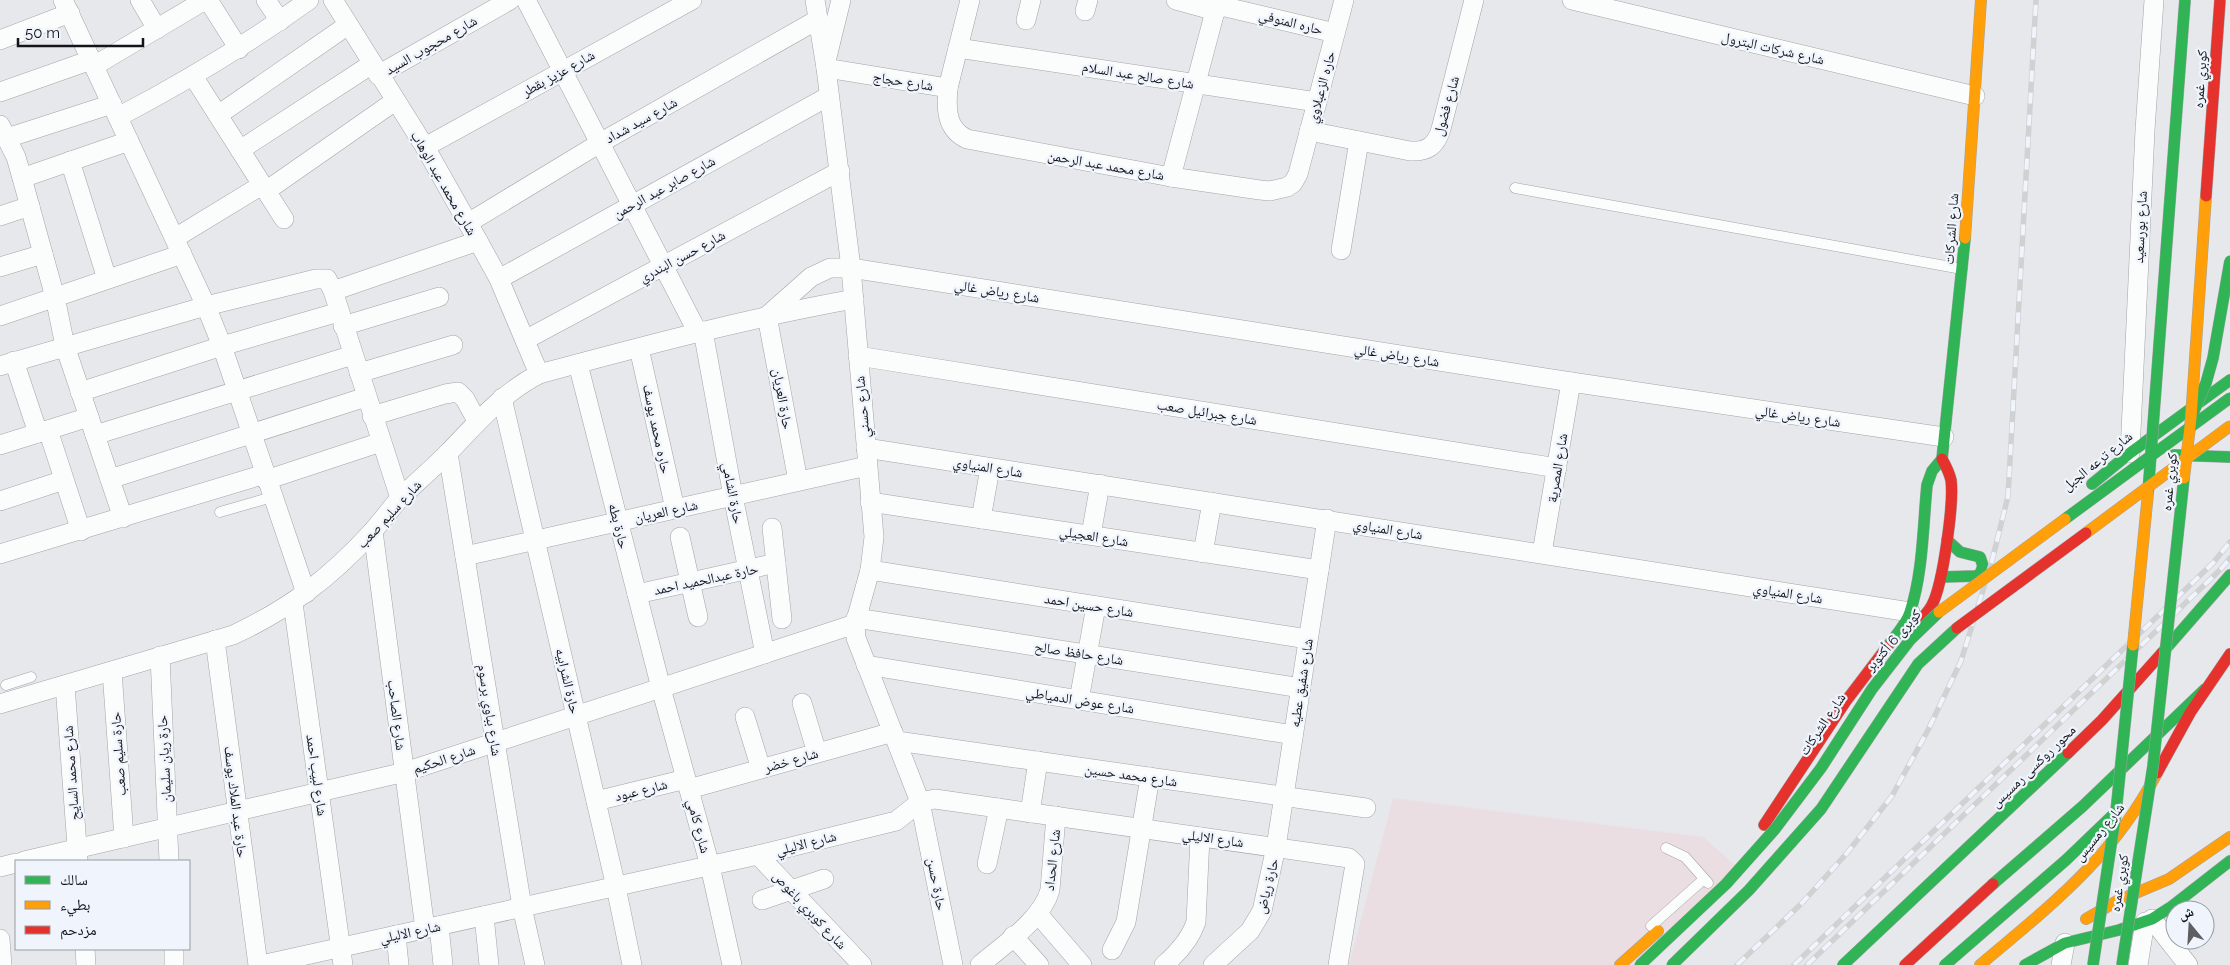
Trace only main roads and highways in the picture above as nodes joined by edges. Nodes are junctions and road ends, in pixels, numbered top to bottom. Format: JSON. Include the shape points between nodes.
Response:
{"nodes":[{"id":1,"x":1981,"y":0,"type":"edge"},
{"id":2,"x":2185,"y":0,"type":"edge"},
{"id":3,"x":2220,"y":0,"type":"edge"},
{"id":4,"x":2230,"y":261,"type":"edge"},
{"id":5,"x":2230,"y":380,"type":"edge"},
{"id":6,"x":2230,"y":398,"type":"edge"},
{"id":7,"x":2191,"y":418,"type":"junction"},
{"id":8,"x":2230,"y":426,"type":"edge"},
{"id":9,"x":2130,"y":453,"type":"junction"},
{"id":10,"x":2230,"y":457,"type":"edge"},
{"id":11,"x":1942,"y":459,"type":"junction"},
{"id":12,"x":1947,"y":540,"type":"junction"},
{"id":13,"x":1983,"y":566,"type":"junction"},
{"id":14,"x":2230,"y":575,"type":"edge"},
{"id":15,"x":1941,"y":577,"type":"junction"},
{"id":16,"x":2230,"y":654,"type":"edge"},
{"id":17,"x":1870,"y":673,"type":"junction"},
{"id":18,"x":2205,"y":689,"type":"junction"},
{"id":19,"x":2116,"y":812,"type":"junction"},
{"id":20,"x":2230,"y":837,"type":"edge"},
{"id":21,"x":2230,"y":861,"type":"edge"},
{"id":22,"x":2189,"y":868,"type":"junction"},
{"id":23,"x":2201,"y":884,"type":"junction"},
{"id":24,"x":2065,"y":943,"type":"junction"},
{"id":25,"x":1620,"y":965,"type":"edge"},
{"id":26,"x":1630,"y":965,"type":"edge"},
{"id":27,"x":1640,"y":965,"type":"edge"},
{"id":28,"x":1672,"y":965,"type":"edge"},
{"id":29,"x":1843,"y":965,"type":"edge"},
{"id":30,"x":1905,"y":965,"type":"edge"},
{"id":31,"x":1945,"y":965,"type":"edge"},
{"id":32,"x":1980,"y":965,"type":"edge"},
{"id":33,"x":2025,"y":965,"type":"edge"},
{"id":34,"x":2093,"y":965,"type":"edge"},
{"id":35,"x":2122,"y":965,"type":"edge"}],
"edges":[{"from":1,"to":11,"type":"main road","name":"شارع الشركات","via":[[1963,270]]},
{"from":2,"to":19,"type":"main road","name":"كوبري غمره","bridge":true,"via":[[2144,540]]},
{"from":3,"to":7,"type":"main road","name":"كوبري غمره","bridge":true},
{"from":4,"to":7,"type":"main road","bridge":true,"via":[[2213,358]]},
{"from":5,"to":9,"type":"main road","name":"شارع ترعه الجبل"},
{"from":6,"to":27,"type":"main road","name":"كوبرى 6 أكتوبر","bridge":true,"via":[[1932,619],[1910,640],[1872,688],[1820,768],[1775,829],[1726,884]]},
{"from":7,"to":35,"type":"main road","name":"كوبري غمره","bridge":true,"via":[[2153,766]]},
{"from":8,"to":28,"type":"main road","bridge":true,"via":[[1946,636],[1918,664],[1821,809],[1749,890]]},
{"from":9,"to":10,"type":"main road"},
{"from":9,"to":13,"type":"main road","name":"شارع ترعه الجبل","via":[[2063,508]]},
{"from":11,"to":12,"type":"main road","name":"شارع الشركات","via":[[1951,482]]},
{"from":11,"to":17,"type":"main road","name":"شارع الشركات","via":[[1932,470],[1927,485],[1910,612]]},
{"from":12,"to":13,"type":"main road","via":[[1955,549],[1980,557]]},
{"from":12,"to":15,"type":"main road","name":"شارع الشركات"},
{"from":13,"to":15,"type":"main road","name":"شارع ترعه الجبل","via":[[1980,574],[1973,578]]},
{"from":14,"to":29,"type":"main road","name":"محور روكسى رمسيس","via":[[2102,720]]},
{"from":15,"to":17,"type":"main road","name":"شارع الشركات","via":[[1925,615]]},
{"from":16,"to":18,"type":"main road"},
{"from":17,"to":25,"type":"main road","name":"شارع الشركات","via":[[1758,834],[1734,861],[1706,881]]},
{"from":17,"to":26,"type":"main road","name":"شارع الشركات","via":[[1756,844]]},
{"from":18,"to":30,"type":"main road","via":[[2083,806]]},
{"from":18,"to":32,"type":"main road","name":"شارع رمسيس","via":[[2148,792],[2103,855],[2076,883]]},
{"from":19,"to":31,"type":"main road"},
{"from":19,"to":34,"type":"main road","name":"كوبري غمره","bridge":true},
{"from":20,"to":22,"type":"main road"},
{"from":21,"to":23,"type":"main road"},
{"from":22,"to":23,"type":"main road"},
{"from":22,"to":24,"type":"main road","via":[[2147,889],[2114,900],[2077,928]]},
{"from":23,"to":24,"type":"main road","via":[[2148,921]]},
{"from":24,"to":33,"type":"main road"}]}
